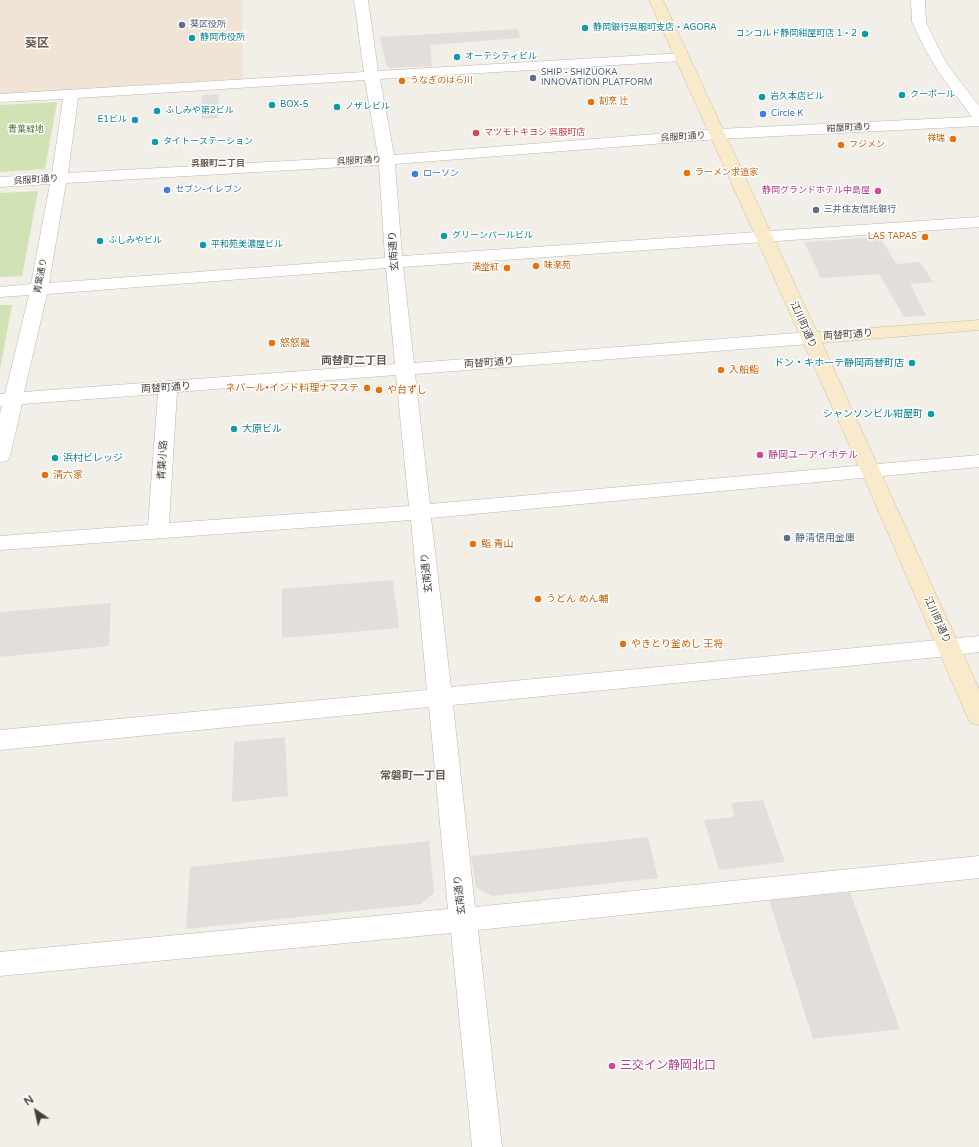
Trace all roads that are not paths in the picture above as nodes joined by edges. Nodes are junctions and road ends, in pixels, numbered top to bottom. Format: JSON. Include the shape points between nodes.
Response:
{"nodes":[{"id":1,"x":361,"y":0,"type":"edge"},
{"id":2,"x":656,"y":0,"type":"edge"},
{"id":3,"x":918,"y":0,"type":"edge"},
{"id":4,"x":682,"y":57,"type":"junction"},
{"id":5,"x":372,"y":77,"type":"junction"},
{"id":6,"x":71,"y":94,"type":"junction"},
{"id":7,"x":0,"y":98,"type":"edge"},
{"id":8,"x":979,"y":116,"type":"edge"},
{"id":9,"x":979,"y":121,"type":"edge"},
{"id":10,"x":718,"y":134,"type":"junction"},
{"id":11,"x":388,"y":160,"type":"junction"},
{"id":12,"x":59,"y":179,"type":"junction"},
{"id":13,"x":0,"y":182,"type":"edge"},
{"id":14,"x":979,"y":222,"type":"edge"},
{"id":15,"x":764,"y":237,"type":"junction"},
{"id":16,"x":394,"y":262,"type":"junction"},
{"id":17,"x":39,"y":289,"type":"junction"},
{"id":18,"x":0,"y":292,"type":"edge"},
{"id":19,"x":979,"y":325,"type":"edge"},
{"id":20,"x":809,"y":338,"type":"junction"},
{"id":21,"x":406,"y":369,"type":"junction"},
{"id":22,"x":168,"y":388,"type":"junction"},
{"id":23,"x":7,"y":400,"type":"edge"},
{"id":24,"x":0,"y":456,"type":"edge"},
{"id":25,"x":979,"y":461,"type":"edge"},
{"id":26,"x":871,"y":470,"type":"junction"},
{"id":27,"x":421,"y":512,"type":"junction"},
{"id":28,"x":158,"y":532,"type":"junction"},
{"id":29,"x":0,"y":543,"type":"edge"},
{"id":30,"x":979,"y":644,"type":"edge"},
{"id":31,"x":949,"y":648,"type":"junction"},
{"id":32,"x":440,"y":698,"type":"junction"},
{"id":33,"x":979,"y":716,"type":"edge"},
{"id":34,"x":0,"y":740,"type":"edge"},
{"id":35,"x":979,"y":867,"type":"edge"},
{"id":36,"x":462,"y":920,"type":"junction"},
{"id":37,"x":0,"y":964,"type":"edge"},
{"id":38,"x":487,"y":1147,"type":"edge"}],
"edges":[{"from":1,"to":5,"type":"street","name":"玄南通り"},
{"from":2,"to":4,"type":"street","name":"江川町通り"},
{"from":3,"to":8,"type":"street","via":[[919,22],[932,49]]},
{"from":4,"to":5,"type":"street"},
{"from":4,"to":10,"type":"street","name":"江川町通り"},
{"from":5,"to":6,"type":"street"},
{"from":5,"to":11,"type":"street","name":"玄南通り"},
{"from":6,"to":7,"type":"street"},
{"from":6,"to":12,"type":"street","name":"青葉通り"},
{"from":9,"to":10,"type":"street","name":"紺屋町通り"},
{"from":10,"to":11,"type":"street","name":"呉服町通り"},
{"from":10,"to":15,"type":"street","name":"江川町通り"},
{"from":11,"to":12,"type":"street","name":"呉服町通り"},
{"from":11,"to":16,"type":"street","name":"玄南通り"},
{"from":12,"to":13,"type":"street","name":"呉服町通り"},
{"from":12,"to":17,"type":"street","name":"青葉通り"},
{"from":14,"to":15,"type":"street"},
{"from":15,"to":16,"type":"street"},
{"from":15,"to":20,"type":"street","name":"江川町通り"},
{"from":16,"to":17,"type":"street"},
{"from":16,"to":21,"type":"street","name":"玄南通り"},
{"from":17,"to":18,"type":"street"},
{"from":17,"to":23,"type":"street","name":"青葉通り"},
{"from":19,"to":20,"type":"street","name":"両替町通り"},
{"from":20,"to":21,"type":"street","name":"両替町通り"},
{"from":20,"to":26,"type":"street","name":"江川町通り"},
{"from":21,"to":22,"type":"street","name":"両替町通り"},
{"from":21,"to":27,"type":"street","name":"玄南通り"},
{"from":22,"to":23,"type":"street","name":"両替町通り"},
{"from":22,"to":28,"type":"street","name":"青葉小路"},
{"from":23,"to":24,"type":"street","name":"青葉通り"},
{"from":25,"to":26,"type":"street"},
{"from":26,"to":27,"type":"street"},
{"from":26,"to":31,"type":"street","name":"江川町通り"},
{"from":27,"to":28,"type":"street"},
{"from":27,"to":32,"type":"street","name":"玄南通り"},
{"from":28,"to":29,"type":"street"},
{"from":30,"to":31,"type":"street"},
{"from":31,"to":32,"type":"street"},
{"from":31,"to":33,"type":"street","name":"江川町通り"},
{"from":32,"to":34,"type":"street"},
{"from":32,"to":36,"type":"street","name":"玄南通り"},
{"from":35,"to":36,"type":"street"},
{"from":36,"to":37,"type":"street"},
{"from":36,"to":38,"type":"street","name":"玄南通り"}]}
